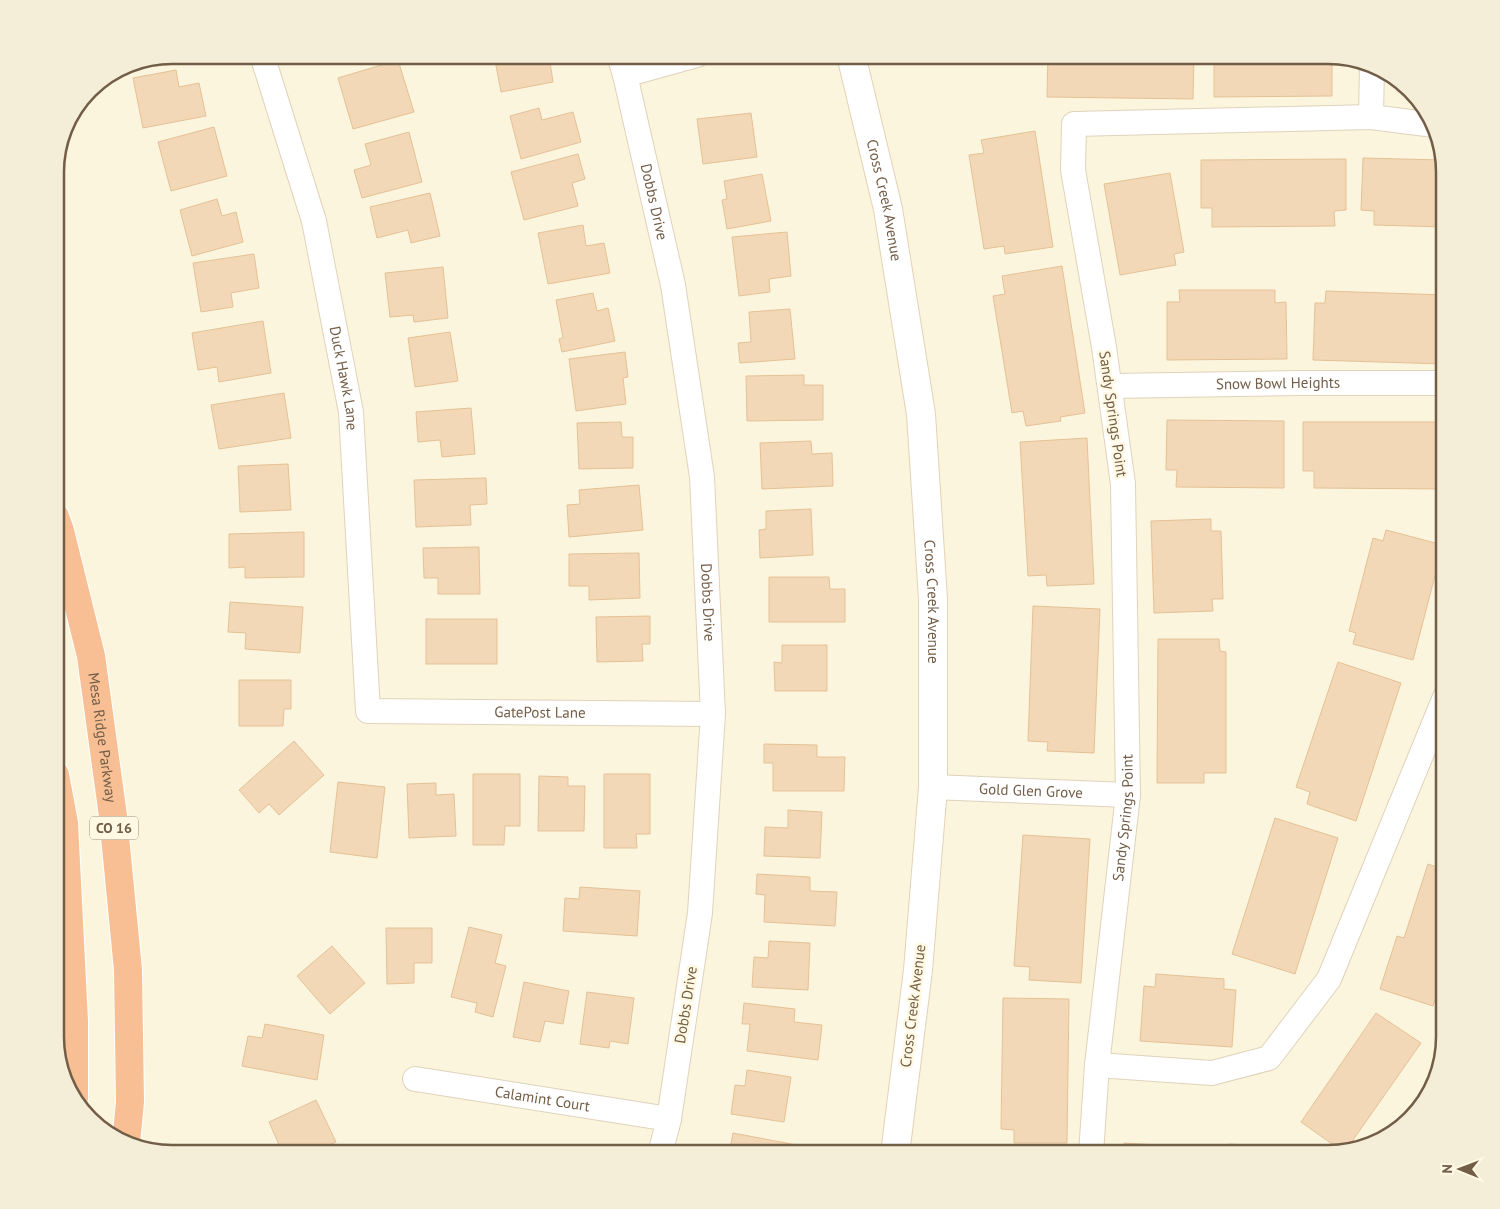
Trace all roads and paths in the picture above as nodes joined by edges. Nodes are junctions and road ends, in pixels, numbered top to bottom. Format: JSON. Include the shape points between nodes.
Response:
{"nodes":[{"id":1,"x":265,"y":64,"type":"edge"},
{"id":2,"x":853,"y":64,"type":"edge"},
{"id":3,"x":622,"y":65,"type":"edge"},
{"id":4,"x":1372,"y":73,"type":"edge"},
{"id":5,"x":1371,"y":117,"type":"junction"},
{"id":6,"x":1425,"y":124,"type":"edge"},
{"id":7,"x":1436,"y":383,"type":"edge"},
{"id":8,"x":1110,"y":386,"type":"junction"},
{"id":9,"x":64,"y":547,"type":"edge"},
{"id":10,"x":368,"y":711,"type":"joint"},
{"id":11,"x":713,"y":714,"type":"junction"},
{"id":12,"x":1436,"y":719,"type":"edge"},
{"id":13,"x":933,"y":787,"type":"junction"},
{"id":14,"x":1128,"y":795,"type":"junction"},
{"id":15,"x":64,"y":823,"type":"edge"},
{"id":16,"x":1097,"y":1065,"type":"junction"},
{"id":17,"x":415,"y":1079,"type":"dead end"},
{"id":18,"x":74,"y":1083,"type":"edge"},
{"id":19,"x":669,"y":1118,"type":"junction"},
{"id":20,"x":127,"y":1135,"type":"edge"},
{"id":21,"x":662,"y":1145,"type":"edge"},
{"id":22,"x":896,"y":1145,"type":"edge"},
{"id":23,"x":1091,"y":1145,"type":"edge"}],
"edges":[{"from":1,"to":10,"type":"street","name":"Duck Hawk Lane","via":[[314,221],[351,412]]},
{"from":2,"to":13,"type":"street","name":"Cross Creek Avenue","via":[[888,209],[921,414],[933,599]]},
{"from":3,"to":11,"type":"street","name":"Dobbs Drive","via":[[673,285],[702,477]]},
{"from":4,"to":5,"type":"street"},
{"from":5,"to":6,"type":"street","name":"Sandy Springs Point"},
{"from":5,"to":8,"type":"street","name":"Sandy Springs Point","via":[[1074,124],[1073,170]]},
{"from":7,"to":8,"type":"street","name":"Snow Bowl Heights"},
{"from":8,"to":14,"type":"street","name":"Sandy Springs Point","via":[[1123,484]]},
{"from":9,"to":20,"type":"highway","name":"Mesa Ridge Parkway","number":"CO 16","via":[[91,656],[113,816],[128,970],[130,1102]]},
{"from":10,"to":11,"type":"street","name":"GatePost Lane"},
{"from":11,"to":19,"type":"street","name":"Dobbs Drive","via":[[700,913]]},
{"from":12,"to":16,"type":"street","via":[[1329,979],[1270,1058],[1212,1073]]},
{"from":13,"to":14,"type":"street","name":"Gold Glen Grove"},
{"from":13,"to":22,"type":"street","name":"Cross Creek Avenue","via":[[918,970]]},
{"from":14,"to":16,"type":"street","name":"Sandy Springs Point"},
{"from":15,"to":18,"type":"highway"},
{"from":16,"to":23,"type":"street","name":"Sandy Springs Point"},
{"from":17,"to":19,"type":"street","name":"Calamint Court"},
{"from":19,"to":21,"type":"street","name":"Dobbs Drive"}]}
